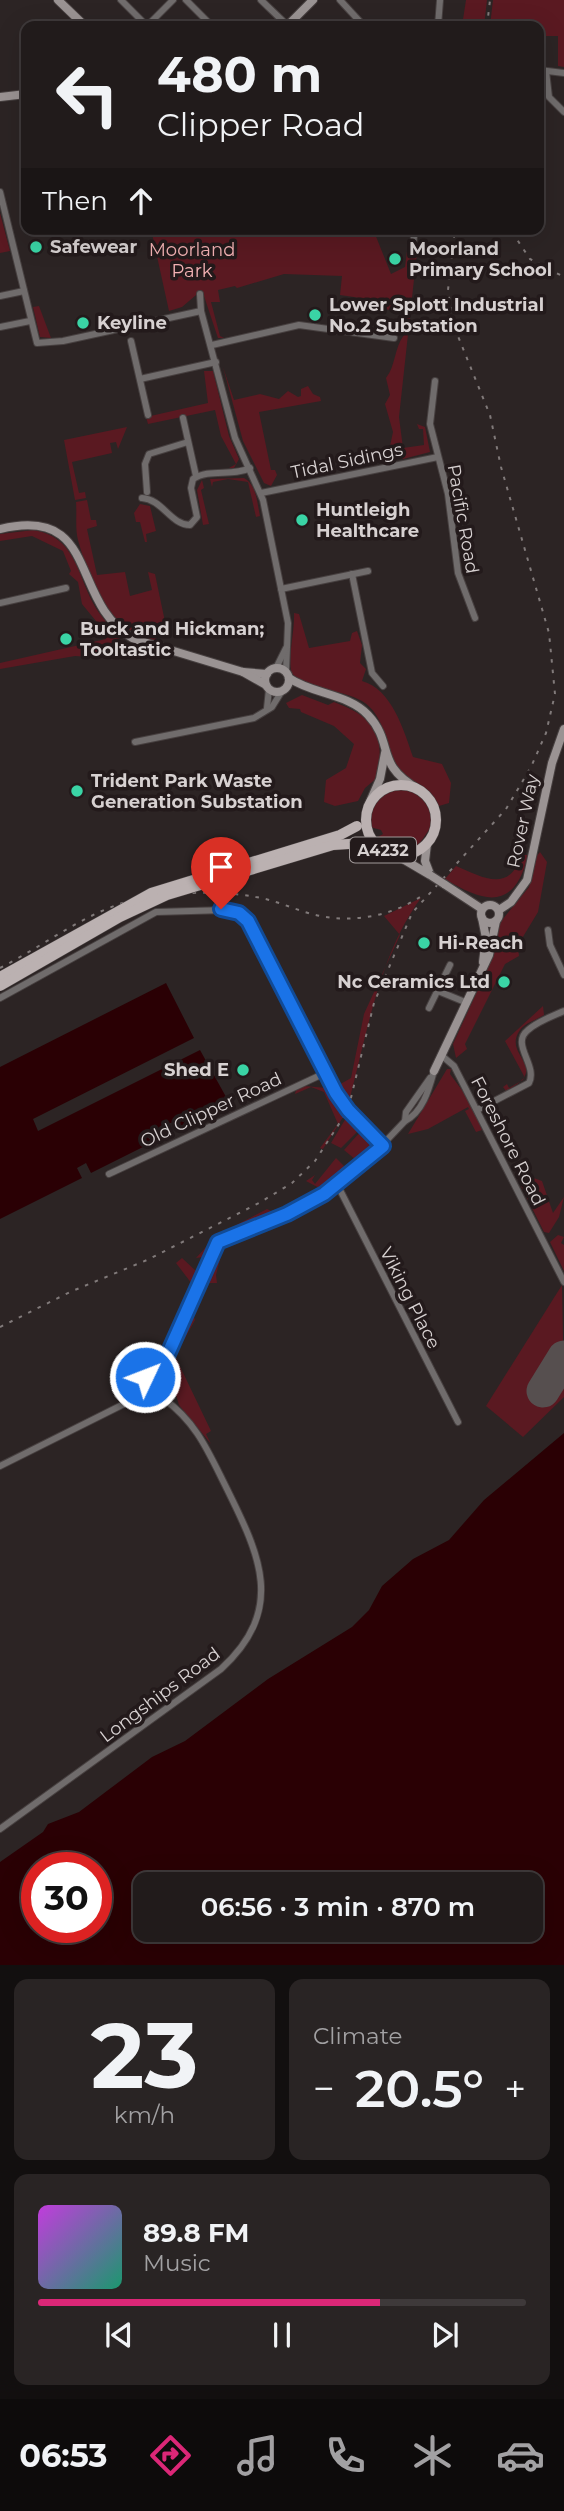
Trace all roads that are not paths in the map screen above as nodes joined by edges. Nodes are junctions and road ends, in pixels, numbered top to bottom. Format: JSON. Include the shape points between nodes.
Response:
{"nodes":[{"id":1,"x":58,"y":0,"type":"edge"},
{"id":2,"x":121,"y":0,"type":"edge"},
{"id":3,"x":173,"y":0,"type":"edge"},
{"id":4,"x":186,"y":0,"type":"edge"},
{"id":5,"x":261,"y":0,"type":"edge"},
{"id":6,"x":313,"y":0,"type":"edge"},
{"id":7,"x":340,"y":0,"type":"edge"},
{"id":8,"x":440,"y":0,"type":"edge"},
{"id":9,"x":80,"y":21,"type":"edge"},
{"id":10,"x":142,"y":21,"type":"edge"},
{"id":11,"x":152,"y":21,"type":"edge"},
{"id":12,"x":207,"y":21,"type":"edge"},
{"id":13,"x":283,"y":21,"type":"edge"},
{"id":14,"x":293,"y":21,"type":"edge"},
{"id":15,"x":359,"y":21,"type":"edge"},
{"id":16,"x":438,"y":21,"type":"edge"},
{"id":17,"x":544,"y":70,"type":"edge"},
{"id":18,"x":564,"y":73,"type":"edge"},
{"id":19,"x":544,"y":78,"type":"edge"},
{"id":20,"x":21,"y":95,"type":"edge"},
{"id":21,"x":0,"y":97,"type":"edge"},
{"id":22,"x":564,"y":113,"type":"edge"},
{"id":23,"x":0,"y":192,"type":"edge"},
{"id":24,"x":414,"y":235,"type":"edge"},
{"id":25,"x":412,"y":244,"type":"dead end"},
{"id":26,"x":24,"y":291,"type":"junction"},
{"id":27,"x":200,"y":294,"type":"dead end"},
{"id":28,"x":0,"y":296,"type":"edge"},
{"id":29,"x":201,"y":310,"type":"junction"},
{"id":30,"x":30,"y":321,"type":"junction"},
{"id":31,"x":0,"y":327,"type":"edge"},
{"id":32,"x":394,"y":338,"type":"dead end"},
{"id":33,"x":131,"y":341,"type":"dead end"},
{"id":34,"x":212,"y":345,"type":"junction"},
{"id":35,"x":216,"y":362,"type":"junction"},
{"id":36,"x":140,"y":379,"type":"junction"},
{"id":37,"x":435,"y":382,"type":"dead end"},
{"id":38,"x":148,"y":415,"type":"dead end"},
{"id":39,"x":184,"y":421,"type":"dead end"},
{"id":40,"x":188,"y":442,"type":"junction"},
{"id":41,"x":438,"y":457,"type":"junction"},
{"id":42,"x":250,"y":468,"type":"junction"},
{"id":43,"x":196,"y":476,"type":"junction"},
{"id":44,"x":147,"y":492,"type":"dead end"},
{"id":45,"x":261,"y":493,"type":"junction"},
{"id":46,"x":142,"y":498,"type":"dead end"},
{"id":47,"x":0,"y":528,"type":"edge"},
{"id":48,"x":368,"y":571,"type":"dead end"},
{"id":49,"x":352,"y":574,"type":"junction"},
{"id":50,"x":66,"y":588,"type":"dead end"},
{"id":51,"x":281,"y":589,"type":"junction"},
{"id":52,"x":0,"y":603,"type":"edge"},
{"id":53,"x":475,"y":618,"type":"dead end"},
{"id":54,"x":286,"y":648,"type":"junction"},
{"id":55,"x":276,"y":668,"type":"junction"},
{"id":56,"x":243,"y":672,"type":"junction"},
{"id":57,"x":267,"y":674,"type":"junction"},
{"id":58,"x":287,"y":675,"type":"junction"},
{"id":59,"x":383,"y":686,"type":"dead end"},
{"id":60,"x":268,"y":687,"type":"junction"},
{"id":61,"x":283,"y":690,"type":"junction"},
{"id":62,"x":311,"y":690,"type":"junction"},
{"id":63,"x":268,"y":708,"type":"junction"},
{"id":64,"x":564,"y":729,"type":"edge"},
{"id":65,"x":135,"y":742,"type":"dead end"},
{"id":66,"x":385,"y":753,"type":"junction"},
{"id":67,"x":418,"y":789,"type":"junction"},
{"id":68,"x":367,"y":809,"type":"junction"},
{"id":69,"x":427,"y":844,"type":"junction"},
{"id":70,"x":379,"y":848,"type":"junction"},
{"id":71,"x":396,"y":855,"type":"junction"},
{"id":72,"x":430,"y":875,"type":"junction"},
{"id":73,"x":499,"y":910,"type":"junction"},
{"id":74,"x":482,"y":914,"type":"junction"},
{"id":75,"x":496,"y":921,"type":"junction"},
{"id":76,"x":548,"y":930,"type":"dead end"},
{"id":77,"x":483,"y":962,"type":"junction"},
{"id":78,"x":450,"y":965,"type":"dead end"},
{"id":79,"x":564,"y":975,"type":"edge"},
{"id":80,"x":0,"y":977,"type":"edge"},
{"id":81,"x":0,"y":986,"type":"edge"},
{"id":82,"x":438,"y":991,"type":"junction"},
{"id":83,"x":0,"y":998,"type":"edge"},
{"id":84,"x":466,"y":1002,"type":"junction"},
{"id":85,"x":429,"y":1008,"type":"dead end"},
{"id":86,"x":564,"y":1011,"type":"edge"},
{"id":87,"x":441,"y":1055,"type":"junction"},
{"id":88,"x":434,"y":1071,"type":"joint"},
{"id":89,"x":326,"y":1073,"type":"junction"},
{"id":90,"x":477,"y":1110,"type":"junction"},
{"id":91,"x":383,"y":1146,"type":"junction"},
{"id":92,"x":109,"y":1174,"type":"dead end"},
{"id":93,"x":338,"y":1186,"type":"junction"},
{"id":94,"x":564,"y":1282,"type":"edge"},
{"id":95,"x":130,"y":1363,"type":"dead end"},
{"id":96,"x":159,"y":1374,"type":"junction"},
{"id":97,"x":143,"y":1380,"type":"junction"},
{"id":98,"x":142,"y":1395,"type":"junction"},
{"id":99,"x":164,"y":1399,"type":"junction"},
{"id":100,"x":458,"y":1422,"type":"dead end"},
{"id":101,"x":0,"y":1466,"type":"edge"},
{"id":102,"x":0,"y":1829,"type":"edge"}],
"edges":[{"from":1,"to":9,"type":"street"},
{"from":2,"to":10,"type":"street"},
{"from":3,"to":11,"type":"street"},
{"from":4,"to":12,"type":"street"},
{"from":5,"to":13,"type":"street"},
{"from":6,"to":14,"type":"street"},
{"from":7,"to":15,"type":"street"},
{"from":8,"to":16,"type":"street"},
{"from":17,"to":18,"type":"street"},
{"from":19,"to":22,"type":"street","via":[[549,97]]},
{"from":20,"to":21,"type":"street"},
{"from":23,"to":26,"type":"street"},
{"from":24,"to":25,"type":"street"},
{"from":26,"to":28,"type":"street"},
{"from":26,"to":30,"type":"street"},
{"from":27,"to":29,"type":"street"},
{"from":29,"to":30,"type":"street","via":[[53,343],[37,343]]},
{"from":29,"to":34,"type":"street"},
{"from":30,"to":31,"type":"street"},
{"from":32,"to":34,"type":"street","via":[[299,325]]},
{"from":33,"to":36,"type":"street"},
{"from":34,"to":35,"type":"street"},
{"from":35,"to":36,"type":"street"},
{"from":35,"to":42,"type":"street","via":[[235,438]]},
{"from":36,"to":38,"type":"street"},
{"from":37,"to":41,"type":"street","name":"Pacific Road","via":[[429,419]]},
{"from":39,"to":40,"type":"street"},
{"from":40,"to":43,"type":"street"},
{"from":40,"to":44,"type":"street","via":[[149,454]]},
{"from":41,"to":45,"type":"street","name":"Tidal Sidings"},
{"from":41,"to":53,"type":"street","name":"Pacific Road","via":[[458,573]]},
{"from":42,"to":43,"type":"street"},
{"from":42,"to":45,"type":"street"},
{"from":43,"to":46,"type":"street","via":[[191,488],[197,517],[190,526]]},
{"from":45,"to":51,"type":"street"},
{"from":47,"to":56,"type":"street","via":[[32,524],[62,535],[78,555],[101,611],[127,636]]},
{"from":48,"to":49,"type":"street"},
{"from":49,"to":51,"type":"street"},
{"from":49,"to":59,"type":"street","via":[[372,673]]},
{"from":50,"to":52,"type":"street"},
{"from":51,"to":54,"type":"street","via":[[288,622]]},
{"from":54,"to":55,"type":"street"},
{"from":54,"to":58,"type":"street"},
{"from":55,"to":57,"type":"street"},
{"from":55,"to":58,"type":"street"},
{"from":56,"to":57,"type":"street"},
{"from":56,"to":60,"type":"street"},
{"from":57,"to":60,"type":"street"},
{"from":58,"to":61,"type":"street"},
{"from":58,"to":62,"type":"street"},
{"from":60,"to":61,"type":"street"},
{"from":60,"to":63,"type":"street"},
{"from":61,"to":62,"type":"street"},
{"from":61,"to":63,"type":"street"},
{"from":62,"to":66,"type":"street","via":[[349,702],[367,714],[381,735]]},
{"from":63,"to":65,"type":"street","via":[[248,720]]},
{"from":64,"to":73,"type":"street","name":"Rover Way","via":[[554,755],[527,880]]},
{"from":66,"to":67,"type":"street","via":[[397,776]]},
{"from":66,"to":68,"type":"street"},
{"from":67,"to":68,"type":"main road","number":"A4232","via":[[390,786]]},
{"from":67,"to":69,"type":"main road","number":"A4232","via":[[435,812],[435,829]]},
{"from":68,"to":70,"type":"main road","number":"A4232","via":[[367,828]]},
{"from":68,"to":80,"type":"main road","number":"A4232","bridge":true,"via":[[357,826],[340,835],[151,893]]},
{"from":69,"to":71,"type":"main road","number":"A4232"},
{"from":69,"to":72,"type":"street","via":[[425,861]]},
{"from":70,"to":71,"type":"main road","number":"A4232"},
{"from":70,"to":81,"type":"main road","number":"A4232","bridge":true,"via":[[364,843],[333,845],[166,895]]},
{"from":71,"to":72,"type":"street"},
{"from":72,"to":74,"type":"street","bridge":true},
{"from":73,"to":74,"type":"street","via":[[492,904]]},
{"from":73,"to":75,"type":"street"},
{"from":74,"to":75,"type":"street","via":[[488,923]]},
{"from":74,"to":77,"type":"street"},
{"from":75,"to":77,"type":"street","via":[[489,956]]},
{"from":76,"to":79,"type":"street"},
{"from":77,"to":84,"type":"street"},
{"from":78,"to":82,"type":"street"},
{"from":82,"to":84,"type":"street"},
{"from":82,"to":85,"type":"street"},
{"from":83,"to":89,"type":"street","via":[[160,911],[215,908],[237,912],[248,921]]},
{"from":84,"to":87,"type":"street"},
{"from":86,"to":90,"type":"street","via":[[523,1035],[522,1047],[532,1071],[529,1083]]},
{"from":87,"to":88,"type":"street"},
{"from":87,"to":90,"type":"street","name":"Foreshore Road","via":[[454,1066]]},
{"from":88,"to":91,"type":"street","via":[[406,1112],[405,1121]]},
{"from":89,"to":91,"type":"street","via":[[344,1107]]},
{"from":89,"to":92,"type":"street","name":"Old Clipper Road"},
{"from":90,"to":94,"type":"street","name":"Foreshore Road"},
{"from":91,"to":93,"type":"street"},
{"from":93,"to":96,"type":"street","via":[[287,1214],[218,1242]]},
{"from":93,"to":100,"type":"street","name":"Viking Place"},
{"from":95,"to":97,"type":"street"},
{"from":96,"to":97,"type":"street"},
{"from":96,"to":99,"type":"street","via":[[168,1383]]},
{"from":97,"to":98,"type":"street"},
{"from":98,"to":99,"type":"street","via":[[152,1402]]},
{"from":98,"to":101,"type":"street"},
{"from":99,"to":102,"type":"street","name":"Longships Road","via":[[185,1415],[201,1436],[256,1548],[262,1587],[252,1628],[222,1669]]}]}
